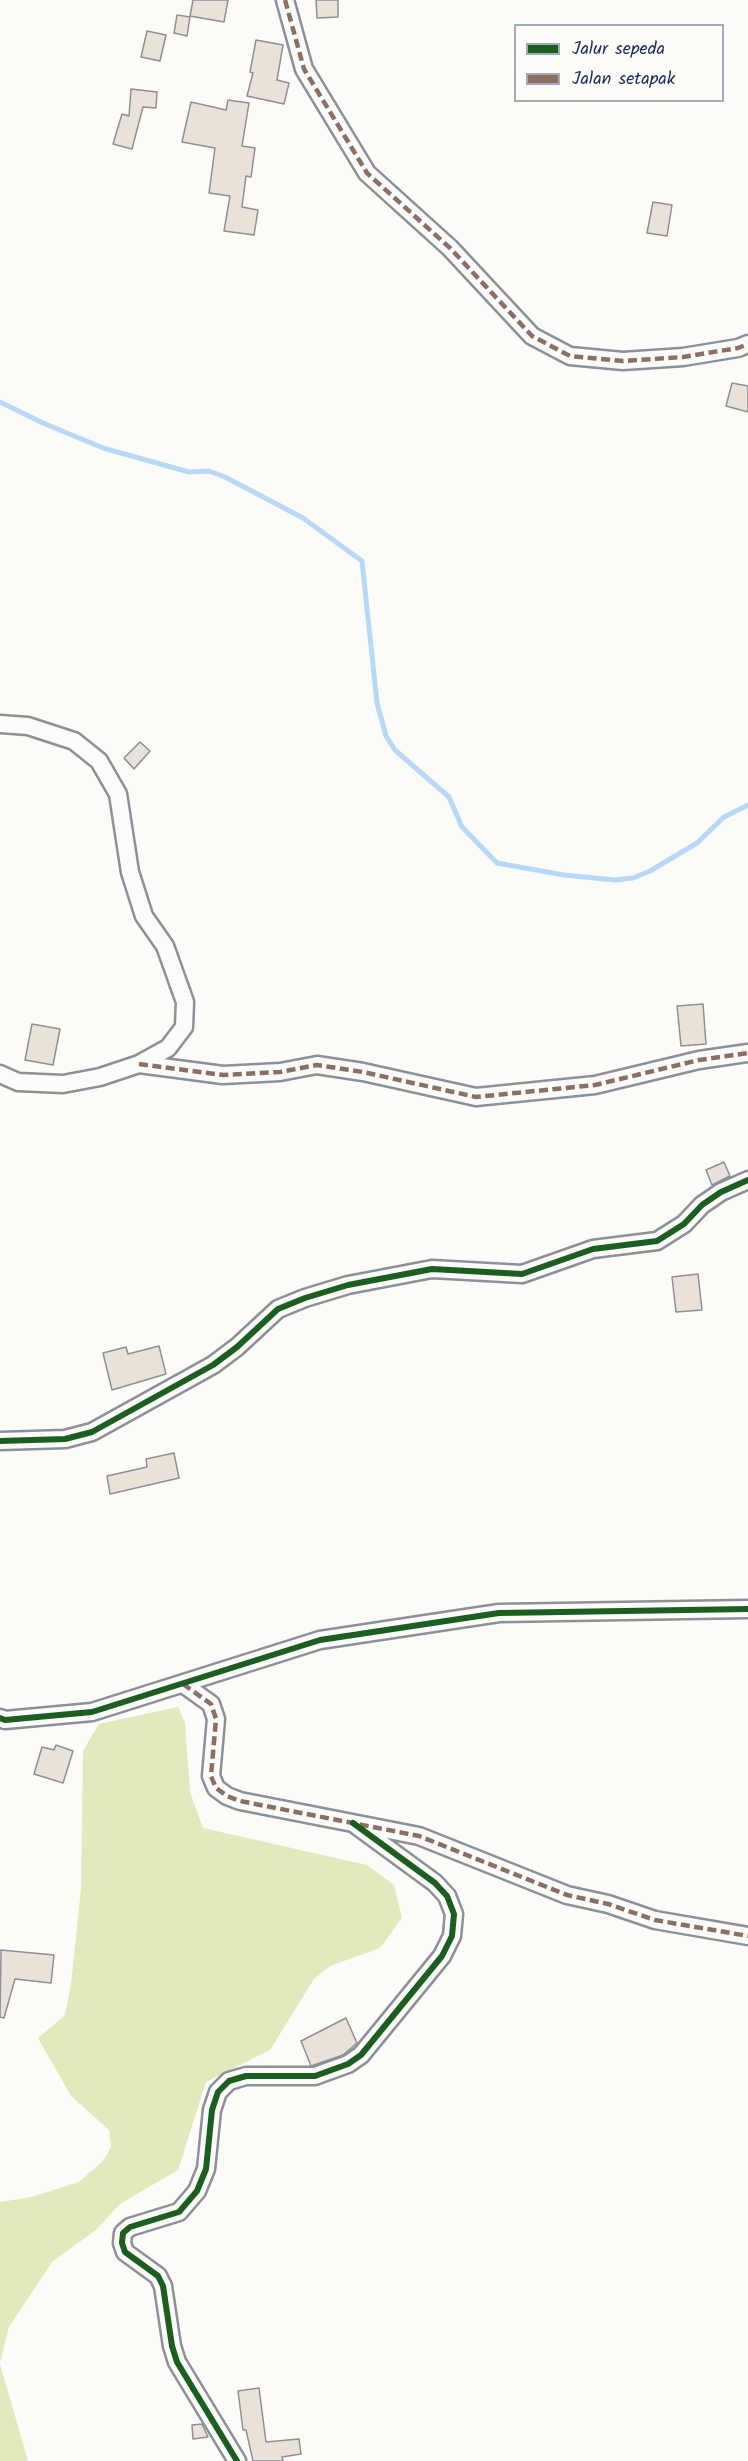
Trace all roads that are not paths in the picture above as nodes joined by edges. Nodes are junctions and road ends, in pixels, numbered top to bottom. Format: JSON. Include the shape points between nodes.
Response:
{"nodes":[{"id":1,"x":285,"y":0,"type":"edge"},
{"id":2,"x":748,"y":344,"type":"edge"},
{"id":3,"x":0,"y":724,"type":"edge"},
{"id":4,"x":748,"y":1053,"type":"edge"},
{"id":5,"x":139,"y":1064,"type":"junction"},
{"id":6,"x":0,"y":1074,"type":"edge"},
{"id":7,"x":748,"y":1180,"type":"edge"},
{"id":8,"x":0,"y":1441,"type":"edge"},
{"id":9,"x":748,"y":1609,"type":"edge"},
{"id":10,"x":183,"y":1684,"type":"junction"},
{"id":11,"x":0,"y":1718,"type":"edge"},
{"id":12,"x":353,"y":1823,"type":"junction"},
{"id":13,"x":748,"y":1936,"type":"edge"},
{"id":14,"x":237,"y":2461,"type":"edge"}],
"edges":[{"from":1,"to":2,"type":"street","via":[[304,69],[367,173],[450,248],[532,336],[570,356],[624,361],[683,357]]},
{"from":3,"to":5,"type":"street","via":[[28,726],[74,741],[99,761],[118,794],[130,872],[144,916],[165,946],[185,1002],[184,1027],[168,1048]]},
{"from":4,"to":5,"type":"street","via":[[699,1060],[595,1085],[476,1097],[318,1065],[223,1075]]},
{"from":5,"to":6,"type":"street","via":[[63,1084],[18,1082]]},
{"from":7,"to":8,"type":"street","via":[[721,1192],[657,1241],[593,1249],[522,1274],[432,1269],[305,1298],[278,1309],[213,1365],[92,1432],[65,1439]]},
{"from":9,"to":10,"type":"street","via":[[499,1613],[320,1640]]},
{"from":10,"to":11,"type":"street","via":[[92,1712]]},
{"from":10,"to":12,"type":"street","via":[[211,1704],[216,1719],[211,1776],[216,1788],[240,1801]]},
{"from":12,"to":13,"type":"street","via":[[419,1836],[577,1898],[655,1920]]},
{"from":12,"to":14,"type":"street","via":[[447,1896],[453,1914],[452,1936],[442,1956],[361,2055],[348,2064],[315,2076],[246,2076],[229,2081],[218,2092],[212,2110],[206,2169],[197,2191],[179,2212],[130,2227],[123,2233],[125,2252],[158,2276],[163,2286],[177,2362]]}]}
